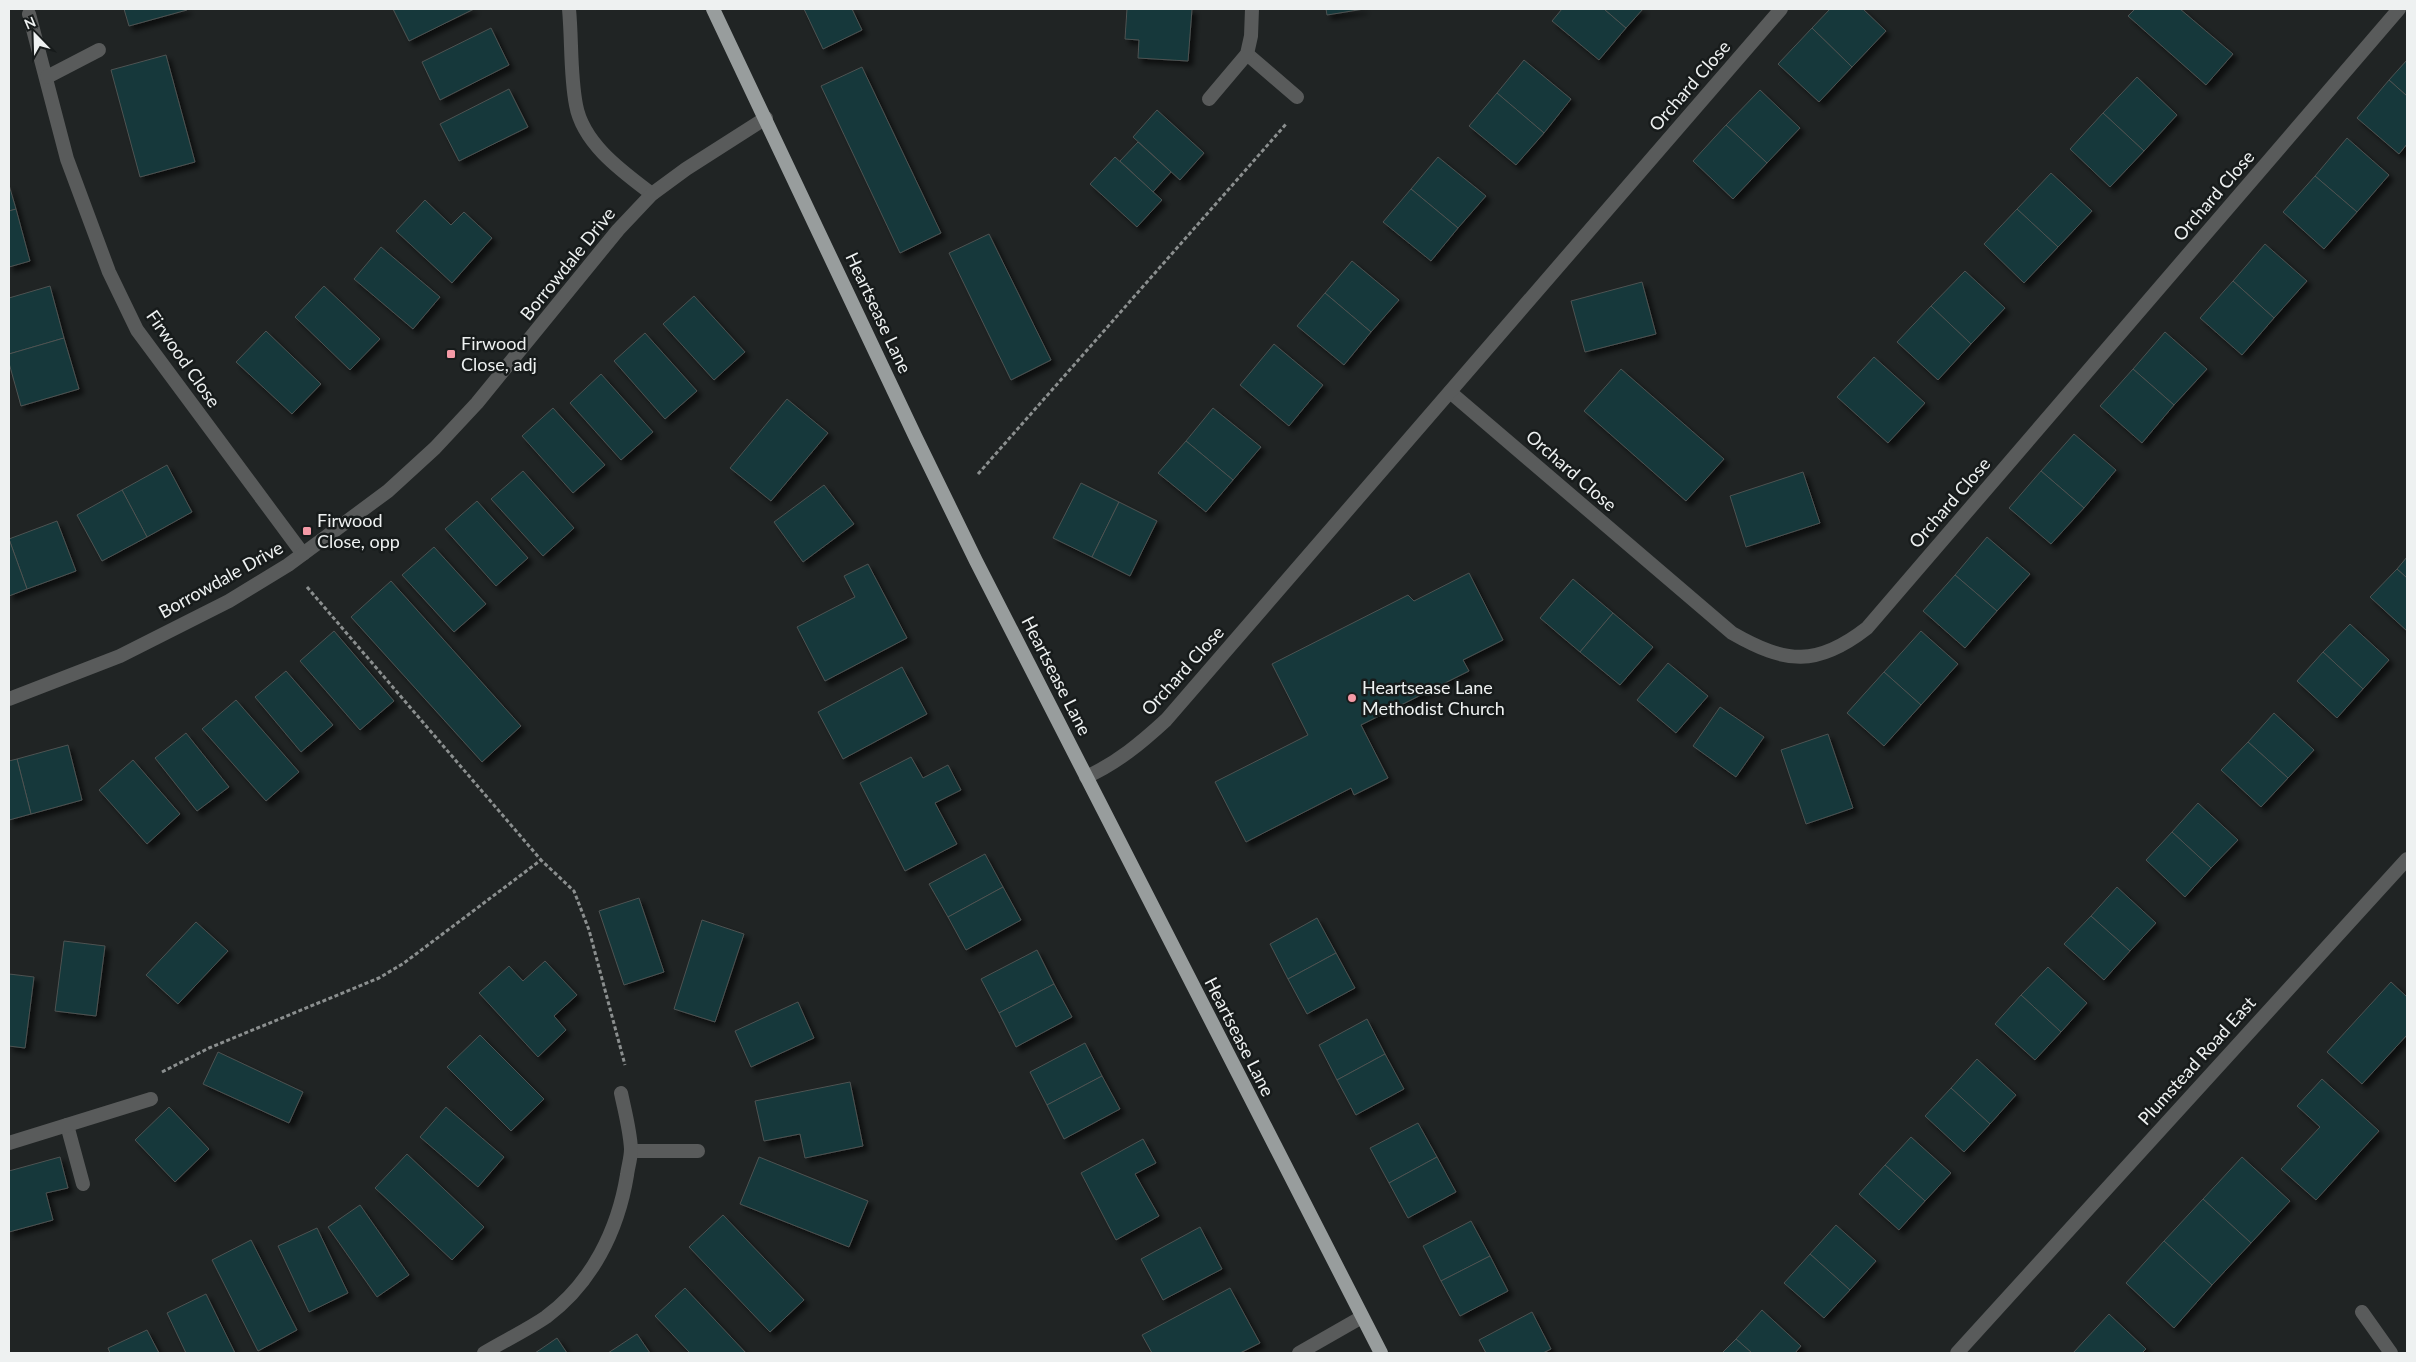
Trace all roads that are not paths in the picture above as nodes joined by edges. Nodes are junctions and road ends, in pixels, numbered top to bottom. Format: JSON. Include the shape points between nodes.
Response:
{"nodes":[{"id":1,"x":569,"y":9,"type":"edge"},
{"id":2,"x":713,"y":9,"type":"edge"},
{"id":3,"x":1252,"y":9,"type":"edge"},
{"id":4,"x":1781,"y":9,"type":"edge"},
{"id":5,"x":2399,"y":9,"type":"edge"},
{"id":6,"x":29,"y":14,"type":"dead end"},
{"id":7,"x":99,"y":50,"type":"dead end"},
{"id":8,"x":1247,"y":54,"type":"junction"},
{"id":9,"x":47,"y":76,"type":"junction"},
{"id":10,"x":1297,"y":97,"type":"road end"},
{"id":11,"x":1209,"y":99,"type":"dead end"},
{"id":12,"x":766,"y":118,"type":"junction"},
{"id":13,"x":652,"y":194,"type":"junction"},
{"id":14,"x":1450,"y":392,"type":"junction"},
{"id":15,"x":304,"y":554,"type":"junction"},
{"id":16,"x":9,"y":699,"type":"edge"},
{"id":17,"x":1086,"y":777,"type":"junction"},
{"id":18,"x":2407,"y":859,"type":"edge"},
{"id":19,"x":621,"y":1093,"type":"road end"},
{"id":20,"x":151,"y":1099,"type":"road end"},
{"id":21,"x":67,"y":1125,"type":"junction"},
{"id":22,"x":9,"y":1143,"type":"edge"},
{"id":23,"x":631,"y":1151,"type":"junction"},
{"id":24,"x":698,"y":1152,"type":"dead end"},
{"id":25,"x":83,"y":1184,"type":"dead end"},
{"id":26,"x":2362,"y":1312,"type":"dead end"},
{"id":27,"x":1362,"y":1317,"type":"junction"},
{"id":28,"x":484,"y":1353,"type":"edge"},
{"id":29,"x":1299,"y":1353,"type":"edge"},
{"id":30,"x":1380,"y":1353,"type":"edge"},
{"id":31,"x":1956,"y":1353,"type":"edge"},
{"id":32,"x":2391,"y":1353,"type":"edge"}],
"edges":[{"from":1,"to":13,"type":"street","via":[[576,107],[590,138],[612,163]]},
{"from":2,"to":12,"type":"highway","name":"Heartsease Lane"},
{"from":3,"to":8,"type":"street"},
{"from":4,"to":14,"type":"street","name":"Orchard Close"},
{"from":5,"to":14,"type":"street","name":"Orchard Close","via":[[1867,628],[1845,645],[1819,656],[1788,657],[1758,648],[1732,633]]},
{"from":6,"to":9,"type":"street","name":"Firwood Close"},
{"from":7,"to":9,"type":"street"},
{"from":8,"to":10,"type":"street"},
{"from":8,"to":11,"type":"street"},
{"from":9,"to":15,"type":"street","name":"Firwood Close","via":[[66,159],[109,272],[137,330]]},
{"from":12,"to":13,"type":"street","name":"Borrowdale Drive"},
{"from":12,"to":17,"type":"highway","name":"Heartsease Lane","via":[[916,438]]},
{"from":13,"to":15,"type":"street","name":"Borrowdale Drive","via":[[618,230],[477,403],[435,448],[388,491]]},
{"from":14,"to":17,"type":"street","name":"Orchard Close","via":[[1166,720],[1110,766]]},
{"from":15,"to":16,"type":"street","name":"Borrowdale Drive","via":[[229,601],[120,656]]},
{"from":17,"to":27,"type":"highway","name":"Heartsease Lane"},
{"from":18,"to":31,"type":"street","name":"Plumstead Road East"},
{"from":19,"to":23,"type":"street"},
{"from":20,"to":21,"type":"street"},
{"from":21,"to":22,"type":"street"},
{"from":21,"to":25,"type":"street"},
{"from":23,"to":24,"type":"street"},
{"from":23,"to":28,"type":"street","via":[[625,1188],[612,1233],[597,1261],[573,1292],[546,1316]]},
{"from":26,"to":32,"type":"street"},
{"from":27,"to":29,"type":"street"},
{"from":27,"to":30,"type":"highway","name":"Heartsease Lane"}]}
